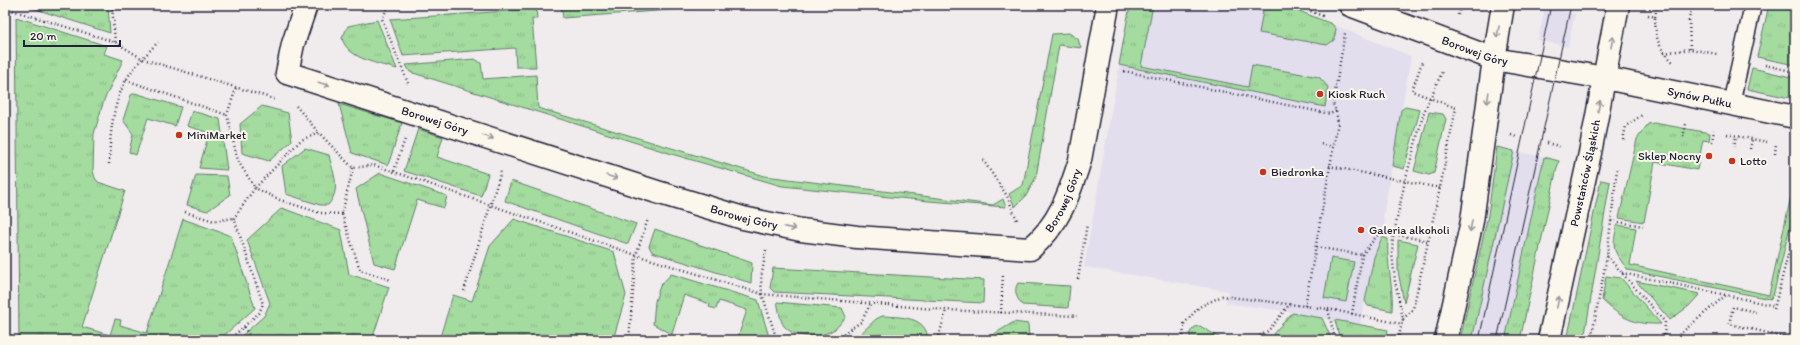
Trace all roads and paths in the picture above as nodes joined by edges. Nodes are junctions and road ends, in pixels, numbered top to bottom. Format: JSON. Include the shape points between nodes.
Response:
{"nodes":[{"id":1,"x":112,"y":5,"type":"edge"},
{"id":2,"x":306,"y":5,"type":"edge"},
{"id":3,"x":1108,"y":5,"type":"edge"},
{"id":4,"x":1350,"y":5,"type":"edge"},
{"id":5,"x":1503,"y":5,"type":"edge"},
{"id":6,"x":1618,"y":5,"type":"edge"},
{"id":7,"x":1657,"y":5,"type":"edge"},
{"id":8,"x":1692,"y":5,"type":"edge"},
{"id":9,"x":1753,"y":5,"type":"edge"},
{"id":10,"x":5,"y":8,"type":"edge"},
{"id":11,"x":1648,"y":15,"type":"dead end"},
{"id":12,"x":1655,"y":17,"type":"junction"},
{"id":13,"x":1346,"y":26,"type":"dead end"},
{"id":14,"x":115,"y":42,"type":"junction"},
{"id":15,"x":158,"y":42,"type":"dead end"},
{"id":16,"x":1690,"y":49,"type":"dead end"},
{"id":17,"x":1424,"y":55,"type":"dead end"},
{"id":18,"x":143,"y":59,"type":"junction"},
{"id":19,"x":1494,"y":59,"type":"junction"},
{"id":20,"x":1446,"y":64,"type":"dead end"},
{"id":21,"x":1676,"y":65,"type":"dead end"},
{"id":22,"x":1129,"y":71,"type":"dead end"},
{"id":23,"x":1605,"y":78,"type":"junction"},
{"id":24,"x":126,"y":80,"type":"junction"},
{"id":25,"x":236,"y":88,"type":"junction"},
{"id":26,"x":1430,"y":97,"type":"junction"},
{"id":27,"x":281,"y":101,"type":"dead end"},
{"id":28,"x":288,"y":103,"type":"dead end"},
{"id":29,"x":1731,"y":104,"type":"junction"},
{"id":30,"x":1336,"y":111,"type":"junction"},
{"id":31,"x":227,"y":115,"type":"junction"},
{"id":32,"x":1648,"y":115,"type":"dead end"},
{"id":33,"x":1795,"y":117,"type":"edge"},
{"id":34,"x":1686,"y":124,"type":"dead end"},
{"id":35,"x":1714,"y":130,"type":"dead end"},
{"id":36,"x":319,"y":133,"type":"junction"},
{"id":37,"x":1736,"y":136,"type":"dead end"},
{"id":38,"x":1683,"y":137,"type":"dead end"},
{"id":39,"x":1752,"y":140,"type":"dead end"},
{"id":40,"x":1712,"y":142,"type":"dead end"},
{"id":41,"x":1547,"y":143,"type":"dead end"},
{"id":42,"x":1776,"y":143,"type":"dead end"},
{"id":43,"x":509,"y":144,"type":"junction"},
{"id":44,"x":1321,"y":144,"type":"dead end"},
{"id":45,"x":1562,"y":146,"type":"dead end"},
{"id":46,"x":1333,"y":147,"type":"junction"},
{"id":47,"x":1621,"y":147,"type":"dead end"},
{"id":48,"x":1734,"y":147,"type":"dead end"},
{"id":49,"x":1750,"y":149,"type":"dead end"},
{"id":50,"x":1775,"y":154,"type":"dead end"},
{"id":51,"x":982,"y":160,"type":"dead end"},
{"id":52,"x":1618,"y":161,"type":"dead end"},
{"id":53,"x":109,"y":164,"type":"dead end"},
{"id":54,"x":1329,"y":166,"type":"junction"},
{"id":55,"x":353,"y":168,"type":"junction"},
{"id":56,"x":1405,"y":181,"type":"junction"},
{"id":57,"x":255,"y":188,"type":"junction"},
{"id":58,"x":1440,"y":188,"type":"junction"},
{"id":59,"x":657,"y":192,"type":"junction"},
{"id":60,"x":490,"y":204,"type":"junction"},
{"id":61,"x":185,"y":212,"type":"dead end"},
{"id":62,"x":342,"y":214,"type":"junction"},
{"id":63,"x":234,"y":218,"type":"junction"},
{"id":64,"x":1611,"y":221,"type":"junction"},
{"id":65,"x":770,"y":224,"type":"junction"},
{"id":66,"x":1643,"y":226,"type":"dead end"},
{"id":67,"x":1795,"y":227,"type":"edge"},
{"id":68,"x":1371,"y":233,"type":"dead end"},
{"id":69,"x":1379,"y":233,"type":"junction"},
{"id":70,"x":1394,"y":235,"type":"junction"},
{"id":71,"x":1042,"y":239,"type":"junction"},
{"id":72,"x":1428,"y":241,"type":"junction"},
{"id":73,"x":1316,"y":247,"type":"junction"},
{"id":74,"x":1005,"y":248,"type":"junction"},
{"id":75,"x":636,"y":255,"type":"junction"},
{"id":76,"x":1362,"y":255,"type":"junction"},
{"id":77,"x":1607,"y":256,"type":"junction"},
{"id":78,"x":1622,"y":273,"type":"junction"},
{"id":79,"x":391,"y":280,"type":"dead end"},
{"id":80,"x":464,"y":291,"type":"dead end"},
{"id":81,"x":762,"y":294,"type":"junction"},
{"id":82,"x":1726,"y":295,"type":"junction"},
{"id":83,"x":871,"y":303,"type":"junction"},
{"id":84,"x":1289,"y":304,"type":"junction"},
{"id":85,"x":1305,"y":306,"type":"junction"},
{"id":86,"x":1775,"y":306,"type":"junction"},
{"id":87,"x":1328,"y":309,"type":"junction"},
{"id":88,"x":1774,"y":309,"type":"dead end"},
{"id":89,"x":946,"y":310,"type":"junction"},
{"id":90,"x":1756,"y":312,"type":"dead end"},
{"id":91,"x":1001,"y":313,"type":"junction"},
{"id":92,"x":1352,"y":314,"type":"junction"},
{"id":93,"x":1077,"y":316,"type":"dead end"},
{"id":94,"x":1403,"y":319,"type":"junction"},
{"id":95,"x":1402,"y":324,"type":"junction"},
{"id":96,"x":244,"y":327,"type":"junction"},
{"id":97,"x":1795,"y":339,"type":"edge"},
{"id":98,"x":229,"y":340,"type":"edge"},
{"id":99,"x":252,"y":340,"type":"edge"},
{"id":100,"x":629,"y":340,"type":"edge"},
{"id":101,"x":777,"y":340,"type":"edge"},
{"id":102,"x":833,"y":340,"type":"edge"},
{"id":103,"x":938,"y":340,"type":"edge"},
{"id":104,"x":1183,"y":340,"type":"edge"},
{"id":105,"x":1252,"y":340,"type":"edge"},
{"id":106,"x":1335,"y":340,"type":"edge"},
{"id":107,"x":1398,"y":340,"type":"edge"},
{"id":108,"x":1446,"y":340,"type":"edge"},
{"id":109,"x":1549,"y":340,"type":"edge"},
{"id":110,"x":1591,"y":340,"type":"edge"},
{"id":111,"x":1664,"y":340,"type":"edge"},
{"id":112,"x":1673,"y":340,"type":"edge"}],
"edges":[{"from":1,"to":14,"type":"path"},
{"from":2,"to":43,"type":"street","name":"Borowej Góry","one_way":true,"via":[[293,44],[287,73]]},
{"from":3,"to":71,"type":"street","name":"Borowej Góry","via":[[1080,160],[1061,212]]},
{"from":4,"to":19,"type":"street","name":"Borowej Góry"},
{"from":5,"to":19,"type":"street","one_way":true},
{"from":23,"to":6,"type":"street","name":"Powstańców Śląskich","one_way":true},
{"from":7,"to":12,"type":"path"},
{"from":8,"to":16,"type":"path","via":[[1689,19]]},
{"from":9,"to":29,"type":"lane"},
{"from":10,"to":14,"type":"path"},
{"from":11,"to":12,"type":"path"},
{"from":12,"to":21,"type":"path","via":[[1656,39],[1664,53]]},
{"from":13,"to":30,"type":"path","via":[[1333,104]]},
{"from":14,"to":18,"type":"path"},
{"from":15,"to":18,"type":"path"},
{"from":17,"to":26,"type":"path","via":[[1412,91]]},
{"from":18,"to":24,"type":"path"},
{"from":18,"to":25,"type":"path"},
{"from":19,"to":23,"type":"street","name":"Borowej Góry"},
{"from":19,"to":108,"type":"street","one_way":true,"via":[[1472,221]]},
{"from":20,"to":26,"type":"path"},
{"from":22,"to":30,"type":"path","via":[[1330,114]]},
{"from":23,"to":29,"type":"street","name":"Synów Pułku"},
{"from":109,"to":23,"type":"street","name":"Powstańców Śląskich","one_way":true},
{"from":24,"to":31,"type":"path"},
{"from":24,"to":53,"type":"path","via":[[114,116]]},
{"from":25,"to":27,"type":"path"},
{"from":25,"to":31,"type":"path"},
{"from":26,"to":56,"type":"path"},
{"from":26,"to":58,"type":"path","via":[[1456,108]]},
{"from":28,"to":36,"type":"path","via":[[296,106]]},
{"from":29,"to":33,"type":"street","name":"Synów Pułku"},
{"from":30,"to":46,"type":"path","via":[[1338,122]]},
{"from":31,"to":57,"type":"path","via":[[238,162]]},
{"from":32,"to":47,"type":"path","via":[[1642,115],[1626,126]]},
{"from":34,"to":38,"type":"path"},
{"from":35,"to":40,"type":"path"},
{"from":36,"to":55,"type":"path"},
{"from":36,"to":57,"type":"path","via":[[301,140]]},
{"from":37,"to":48,"type":"path"},
{"from":39,"to":49,"type":"path"},
{"from":41,"to":45,"type":"path"},
{"from":42,"to":50,"type":"path"},
{"from":43,"to":59,"type":"street","name":"Borowej Góry","one_way":true},
{"from":43,"to":60,"type":"path"},
{"from":44,"to":46,"type":"path"},
{"from":46,"to":54,"type":"path"},
{"from":51,"to":71,"type":"path","via":[[1007,196],[1020,226]]},
{"from":52,"to":64,"type":"path"},
{"from":54,"to":56,"type":"path"},
{"from":54,"to":73,"type":"path"},
{"from":55,"to":60,"type":"path","via":[[374,165]]},
{"from":55,"to":62,"type":"path"},
{"from":56,"to":58,"type":"path"},
{"from":56,"to":70,"type":"path"},
{"from":57,"to":62,"type":"path","via":[[280,200],[320,213]]},
{"from":57,"to":63,"type":"path"},
{"from":58,"to":72,"type":"path"},
{"from":59,"to":65,"type":"street","name":"Borowej Góry"},
{"from":59,"to":75,"type":"path"},
{"from":60,"to":75,"type":"path"},
{"from":60,"to":80,"type":"path"},
{"from":61,"to":63,"type":"path","via":[[214,221]]},
{"from":62,"to":79,"type":"path","via":[[360,270]]},
{"from":63,"to":96,"type":"path","via":[[263,304],[259,313]]},
{"from":64,"to":66,"type":"path"},
{"from":64,"to":77,"type":"path"},
{"from":65,"to":74,"type":"street","name":"Borowej Góry","one_way":true,"via":[[849,236]]},
{"from":65,"to":81,"type":"path","via":[[761,279]]},
{"from":67,"to":86,"type":"path"},
{"from":68,"to":69,"type":"path"},
{"from":69,"to":70,"type":"path"},
{"from":69,"to":76,"type":"path"},
{"from":70,"to":72,"type":"path"},
{"from":70,"to":94,"type":"path","via":[[1392,253]]},
{"from":71,"to":74,"type":"street","name":"Borowej Góry","via":[[1030,249]]},
{"from":72,"to":94,"type":"path","via":[[1413,309]]},
{"from":73,"to":76,"type":"path"},
{"from":73,"to":85,"type":"path"},
{"from":74,"to":91,"type":"path"},
{"from":75,"to":81,"type":"path"},
{"from":75,"to":100,"type":"path"},
{"from":76,"to":92,"type":"path"},
{"from":77,"to":78,"type":"path"},
{"from":77,"to":110,"type":"path"},
{"from":78,"to":82,"type":"path"},
{"from":78,"to":111,"type":"path","via":[[1665,322]]},
{"from":81,"to":83,"type":"path"},
{"from":81,"to":101,"type":"path"},
{"from":82,"to":86,"type":"path"},
{"from":82,"to":112,"type":"path"},
{"from":83,"to":89,"type":"path"},
{"from":83,"to":102,"type":"path","via":[[861,322]]},
{"from":84,"to":85,"type":"path"},
{"from":84,"to":104,"type":"path","via":[[1222,296],[1199,307],[1184,324]]},
{"from":84,"to":105,"type":"path","via":[[1268,331]]},
{"from":85,"to":87,"type":"path"},
{"from":86,"to":88,"type":"path"},
{"from":87,"to":92,"type":"path"},
{"from":87,"to":106,"type":"path"},
{"from":89,"to":91,"type":"path"},
{"from":89,"to":103,"type":"path"},
{"from":90,"to":97,"type":"path","bridge":true,"via":[[1733,307],[1729,324]]},
{"from":91,"to":93,"type":"path"},
{"from":92,"to":95,"type":"path"},
{"from":94,"to":95,"type":"path"},
{"from":95,"to":107,"type":"path"},
{"from":96,"to":98,"type":"path"},
{"from":96,"to":99,"type":"path"}]}
